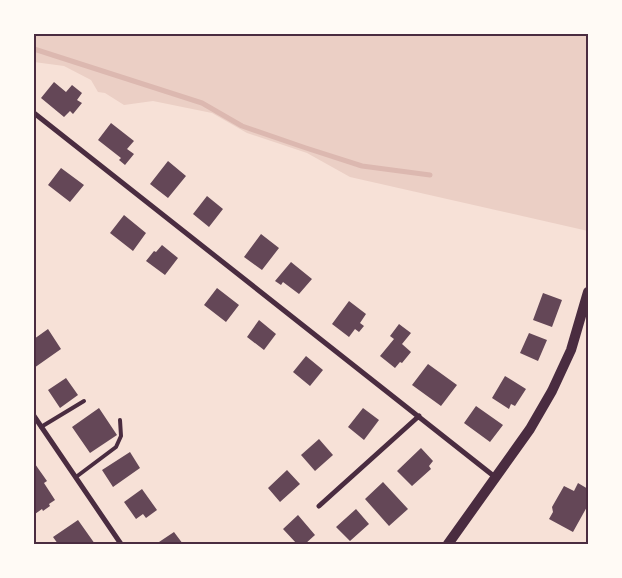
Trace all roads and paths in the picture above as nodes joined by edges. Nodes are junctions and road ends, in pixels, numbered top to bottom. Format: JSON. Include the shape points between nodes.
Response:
{"nodes":[{"id":1,"x":34,"y":113,"type":"edge"},
{"id":2,"x":588,"y":292,"type":"edge"},
{"id":3,"x":84,"y":401,"type":"dead end"},
{"id":4,"x":34,"y":416,"type":"edge"},
{"id":5,"x":419,"y":416,"type":"junction"},
{"id":6,"x":120,"y":420,"type":"dead end"},
{"id":7,"x":41,"y":427,"type":"junction"},
{"id":8,"x":76,"y":477,"type":"junction"},
{"id":9,"x":496,"y":477,"type":"junction"},
{"id":10,"x":320,"y":506,"type":"dead end"},
{"id":11,"x":121,"y":544,"type":"edge"},
{"id":12,"x":448,"y":544,"type":"edge"}],
"edges":[{"from":1,"to":5,"type":"street"},
{"from":2,"to":9,"type":"main road","via":[[571,350],[552,391]]},
{"from":3,"to":7,"type":"lane"},
{"from":4,"to":7,"type":"street"},
{"from":5,"to":9,"type":"street"},
{"from":5,"to":10,"type":"street"},
{"from":6,"to":8,"type":"lane","via":[[121,436],[116,447]]},
{"from":7,"to":8,"type":"street"},
{"from":8,"to":11,"type":"street"},
{"from":9,"to":12,"type":"main road"}]}
